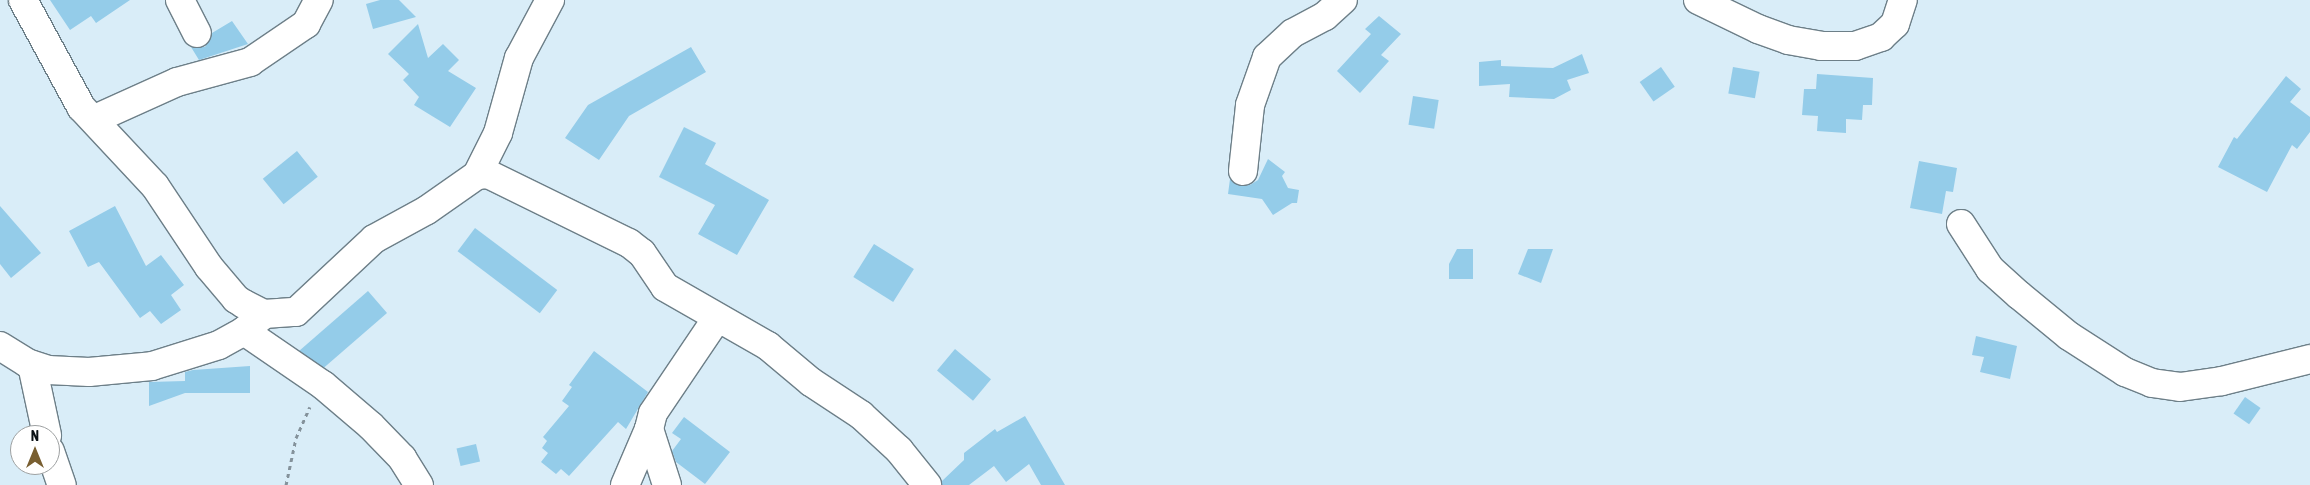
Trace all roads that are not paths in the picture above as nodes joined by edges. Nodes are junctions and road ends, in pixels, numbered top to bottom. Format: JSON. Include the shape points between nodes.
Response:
{"nodes":[{"id":1,"x":23,"y":0,"type":"edge"},
{"id":2,"x":180,"y":0,"type":"edge"},
{"id":3,"x":318,"y":0,"type":"edge"},
{"id":4,"x":550,"y":0,"type":"edge"},
{"id":5,"x":1343,"y":0,"type":"edge"},
{"id":6,"x":1698,"y":0,"type":"edge"},
{"id":7,"x":1903,"y":0,"type":"edge"},
{"id":8,"x":197,"y":33,"type":"dead end"},
{"id":9,"x":95,"y":119,"type":"junction"},
{"id":10,"x":1244,"y":171,"type":"dead end"},
{"id":11,"x":477,"y":175,"type":"junction"},
{"id":12,"x":1961,"y":224,"type":"dead end"},
{"id":13,"x":717,"y":318,"type":"junction"},
{"id":14,"x":254,"y":322,"type":"junction"},
{"id":15,"x":0,"y":346,"type":"edge"},
{"id":16,"x":2310,"y":359,"type":"edge"},
{"id":17,"x":32,"y":365,"type":"junction"},
{"id":18,"x":45,"y":425,"type":"edge"},
{"id":19,"x":649,"y":429,"type":"junction"},
{"id":20,"x":419,"y":485,"type":"edge"},
{"id":21,"x":625,"y":485,"type":"edge"},
{"id":22,"x":668,"y":485,"type":"edge"},
{"id":23,"x":927,"y":485,"type":"edge"}],
"edges":[{"from":1,"to":9,"type":"street","via":[[70,90]]},
{"from":2,"to":8,"type":"street"},
{"from":3,"to":9,"type":"street","via":[[306,24],[250,62],[177,82]]},
{"from":4,"to":11,"type":"street","via":[[520,58],[498,133]]},
{"from":5,"to":10,"type":"street","via":[[1325,16],[1288,38],[1267,57],[1250,105]]},
{"from":6,"to":7,"type":"street","via":[[1758,29],[1788,40],[1821,46],[1855,46],[1881,37],[1895,24]]},
{"from":9,"to":14,"type":"street","via":[[155,186],[209,267]]},
{"from":11,"to":13,"type":"street","via":[[498,178],[629,243],[642,253],[665,287]]},
{"from":11,"to":14,"type":"street","via":[[427,210],[374,238],[303,308]]},
{"from":12,"to":16,"type":"street","via":[[1990,269],[2019,296],[2070,336],[2134,376],[2152,383],[2180,386],[2222,381]]},
{"from":13,"to":19,"type":"street","via":[[659,400]]},
{"from":13,"to":23,"type":"street","via":[[768,346],[811,382],[862,415],[899,450]]},
{"from":14,"to":17,"type":"street","via":[[219,345],[152,366],[89,372],[48,370]]},
{"from":14,"to":20,"type":"street","via":[[402,458]]},
{"from":15,"to":17,"type":"street"},
{"from":17,"to":18,"type":"street"},
{"from":19,"to":21,"type":"street"},
{"from":19,"to":22,"type":"street"}]}
